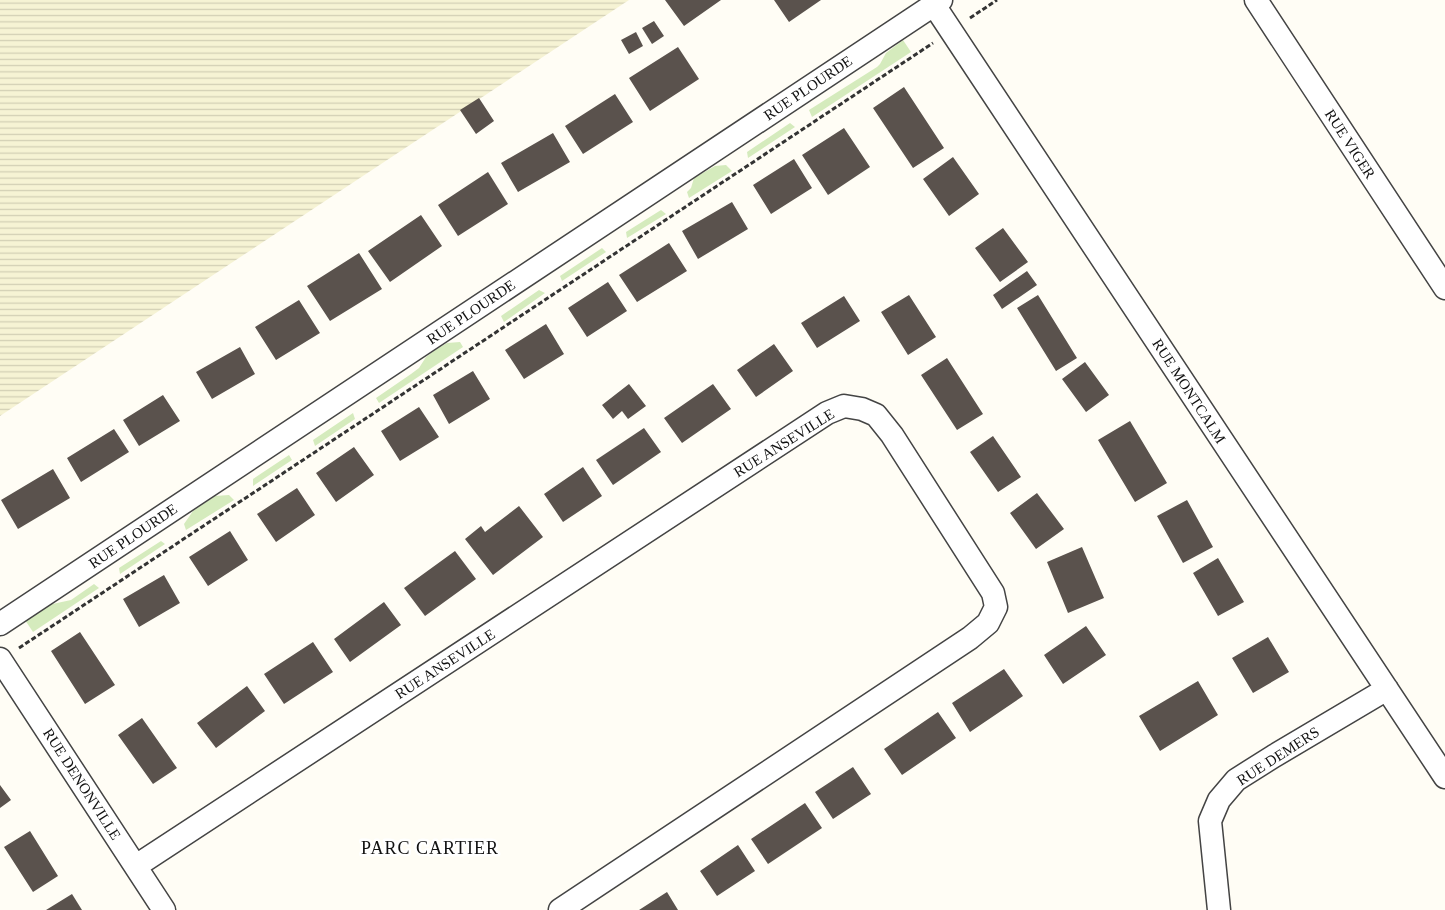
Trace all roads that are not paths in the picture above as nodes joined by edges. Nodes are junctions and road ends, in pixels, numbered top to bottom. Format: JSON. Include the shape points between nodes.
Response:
{"nodes":[{"id":1,"x":1256,"y":0,"type":"edge"},
{"id":2,"x":937,"y":2,"type":"edge"},
{"id":3,"x":1445,"y":288,"type":"edge"},
{"id":4,"x":0,"y":624,"type":"edge"},
{"id":5,"x":0,"y":660,"type":"edge"},
{"id":6,"x":1387,"y":689,"type":"junction"},
{"id":7,"x":1445,"y":777,"type":"edge"},
{"id":8,"x":136,"y":866,"type":"junction"},
{"id":9,"x":164,"y":910,"type":"edge"},
{"id":10,"x":560,"y":910,"type":"edge"},
{"id":11,"x":1219,"y":910,"type":"edge"}],
"edges":[{"from":1,"to":3,"type":"street","name":"RUE VIGER"},
{"from":2,"to":4,"type":"street","name":"RUE PLOURDE"},
{"from":2,"to":6,"type":"street","name":"RUE MONTCALM","via":[[951,31]]},
{"from":5,"to":8,"type":"street","name":"RUE DENONVILLE"},
{"from":6,"to":7,"type":"street","name":"RUE MONTCALM"},
{"from":6,"to":11,"type":"street","name":"RUE DEMERS","via":[[1236,780],[1219,800],[1210,821]]},
{"from":8,"to":9,"type":"street","name":"RUE DENONVILLE"},
{"from":8,"to":10,"type":"street","name":"RUE ANSEVILLE","via":[[828,413],[844,406],[862,408],[876,415],[993,594],[996,607],[988,623]]}]}
